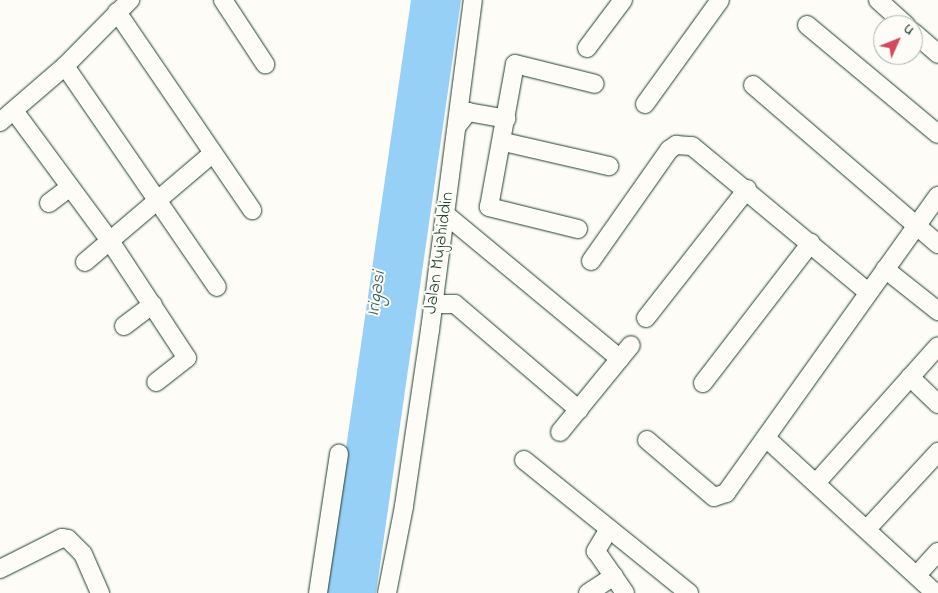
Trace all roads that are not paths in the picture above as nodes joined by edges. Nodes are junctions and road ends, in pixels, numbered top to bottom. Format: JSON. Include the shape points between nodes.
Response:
{"nodes":[{"id":1,"x":223,"y":0,"type":"edge"},
{"id":2,"x":473,"y":0,"type":"edge"},
{"id":3,"x":623,"y":0,"type":"edge"},
{"id":4,"x":720,"y":0,"type":"edge"},
{"id":5,"x":878,"y":0,"type":"edge"},
{"id":6,"x":124,"y":6,"type":"edge"},
{"id":7,"x":895,"y":15,"type":"edge"},
{"id":8,"x":807,"y":25,"type":"dead end"},
{"id":9,"x":923,"y":40,"type":"edge"},
{"id":10,"x":587,"y":48,"type":"dead end"},
{"id":11,"x":937,"y":50,"type":"edge"},
{"id":12,"x":265,"y":64,"type":"dead end"},
{"id":13,"x":65,"y":66,"type":"junction"},
{"id":14,"x":595,"y":84,"type":"dead end"},
{"id":15,"x":753,"y":85,"type":"dead end"},
{"id":16,"x":645,"y":104,"type":"dead end"},
{"id":17,"x":14,"y":112,"type":"junction"},
{"id":18,"x":506,"y":118,"type":"junction"},
{"id":19,"x":0,"y":122,"type":"edge"},
{"id":20,"x":457,"y":126,"type":"junction"},
{"id":21,"x":938,"y":134,"type":"edge"},
{"id":22,"x":504,"y":142,"type":"junction"},
{"id":23,"x":213,"y":153,"type":"junction"},
{"id":24,"x":609,"y":166,"type":"dead end"},
{"id":25,"x":70,"y":187,"type":"junction"},
{"id":26,"x":747,"y":189,"type":"junction"},
{"id":27,"x":938,"y":196,"type":"edge"},
{"id":28,"x":159,"y":200,"type":"junction"},
{"id":29,"x":49,"y":203,"type":"dead end"},
{"id":30,"x":252,"y":210,"type":"dead end"},
{"id":31,"x":445,"y":214,"type":"junction"},
{"id":32,"x":917,"y":225,"type":"junction"},
{"id":33,"x":578,"y":229,"type":"dead end"},
{"id":34,"x":110,"y":241,"type":"junction"},
{"id":35,"x":811,"y":243,"type":"junction"},
{"id":36,"x":938,"y":244,"type":"edge"},
{"id":37,"x":591,"y":261,"type":"dead end"},
{"id":38,"x":85,"y":262,"type":"dead end"},
{"id":39,"x":884,"y":269,"type":"junction"},
{"id":40,"x":217,"y":287,"type":"dead end"},
{"id":41,"x":868,"y":292,"type":"junction"},
{"id":42,"x":153,"y":304,"type":"junction"},
{"id":43,"x":433,"y":304,"type":"junction"},
{"id":44,"x":938,"y":312,"type":"edge"},
{"id":45,"x":646,"y":318,"type":"dead end"},
{"id":46,"x":124,"y":326,"type":"dead end"},
{"id":47,"x":631,"y":345,"type":"dead end"},
{"id":48,"x":938,"y":346,"type":"edge"},
{"id":49,"x":620,"y":360,"type":"junction"},
{"id":50,"x":910,"y":377,"type":"junction"},
{"id":51,"x":156,"y":382,"type":"dead end"},
{"id":52,"x":703,"y":382,"type":"dead end"},
{"id":53,"x":938,"y":404,"type":"edge"},
{"id":54,"x":579,"y":410,"type":"junction"},
{"id":55,"x":560,"y":432,"type":"dead end"},
{"id":56,"x":766,"y":438,"type":"junction"},
{"id":57,"x":647,"y":440,"type":"dead end"},
{"id":58,"x":938,"y":452,"type":"edge"},
{"id":59,"x":339,"y":454,"type":"dead end"},
{"id":60,"x":524,"y":460,"type":"dead end"},
{"id":61,"x":816,"y":483,"type":"junction"},
{"id":62,"x":609,"y":529,"type":"junction"},
{"id":63,"x":867,"y":529,"type":"junction"},
{"id":64,"x":938,"y":552,"type":"edge"},
{"id":65,"x":0,"y":569,"type":"edge"},
{"id":66,"x":917,"y":575,"type":"junction"},
{"id":67,"x":614,"y":576,"type":"junction"},
{"id":68,"x":100,"y":593,"type":"edge"},
{"id":69,"x":318,"y":593,"type":"edge"},
{"id":70,"x":387,"y":593,"type":"edge"},
{"id":71,"x":588,"y":593,"type":"edge"},
{"id":72,"x":625,"y":593,"type":"edge"},
{"id":73,"x":689,"y":593,"type":"edge"},
{"id":74,"x":935,"y":593,"type":"edge"}],
"edges":[{"from":1,"to":12,"type":"street"},
{"from":2,"to":20,"type":"street","name":"Jalan Mujahiddin"},
{"from":3,"to":10,"type":"street"},
{"from":4,"to":16,"type":"street"},
{"from":5,"to":7,"type":"street"},
{"from":6,"to":13,"type":"street"},
{"from":6,"to":23,"type":"street"},
{"from":8,"to":21,"type":"street"},
{"from":9,"to":11,"type":"street"},
{"from":13,"to":17,"type":"street"},
{"from":13,"to":28,"type":"street"},
{"from":14,"to":18,"type":"street","via":[[516,64]]},
{"from":15,"to":32,"type":"street"},
{"from":17,"to":19,"type":"street"},
{"from":17,"to":25,"type":"street"},
{"from":18,"to":20,"type":"street","via":[[468,112]]},
{"from":18,"to":22,"type":"street"},
{"from":20,"to":31,"type":"street","name":"Jalan Mujahiddin"},
{"from":22,"to":24,"type":"street"},
{"from":22,"to":33,"type":"street","via":[[489,207]]},
{"from":23,"to":28,"type":"street"},
{"from":23,"to":30,"type":"street"},
{"from":25,"to":29,"type":"street"},
{"from":25,"to":34,"type":"street"},
{"from":26,"to":35,"type":"street"},
{"from":26,"to":37,"type":"street","via":[[692,146],[676,145]]},
{"from":26,"to":45,"type":"street"},
{"from":27,"to":32,"type":"street"},
{"from":28,"to":34,"type":"street"},
{"from":28,"to":40,"type":"street"},
{"from":31,"to":43,"type":"street","name":"Jalan Mujahiddin"},
{"from":31,"to":49,"type":"street"},
{"from":32,"to":36,"type":"street"},
{"from":32,"to":39,"type":"street"},
{"from":34,"to":38,"type":"street"},
{"from":34,"to":42,"type":"street"},
{"from":35,"to":41,"type":"street"},
{"from":35,"to":52,"type":"street"},
{"from":39,"to":41,"type":"street"},
{"from":39,"to":44,"type":"street"},
{"from":41,"to":56,"type":"street"},
{"from":42,"to":46,"type":"street"},
{"from":42,"to":51,"type":"street","via":[[187,358]]},
{"from":43,"to":54,"type":"street","via":[[455,304]]},
{"from":43,"to":70,"type":"street","name":"Jalan Mujahiddin","via":[[404,506]]},
{"from":47,"to":49,"type":"street"},
{"from":48,"to":50,"type":"street"},
{"from":49,"to":54,"type":"street"},
{"from":50,"to":53,"type":"street"},
{"from":50,"to":61,"type":"street"},
{"from":54,"to":55,"type":"street"},
{"from":56,"to":57,"type":"street","via":[[731,488],[714,497]]},
{"from":56,"to":61,"type":"street"},
{"from":58,"to":63,"type":"street"},
{"from":59,"to":69,"type":"street"},
{"from":60,"to":62,"type":"street"},
{"from":61,"to":63,"type":"street"},
{"from":62,"to":67,"type":"street","via":[[596,551]]},
{"from":62,"to":73,"type":"street"},
{"from":63,"to":66,"type":"street"},
{"from":64,"to":66,"type":"street"},
{"from":65,"to":68,"type":"street","via":[[62,538],[68,539],[83,554]]},
{"from":66,"to":74,"type":"street"},
{"from":67,"to":71,"type":"street"},
{"from":67,"to":72,"type":"street"}]}
